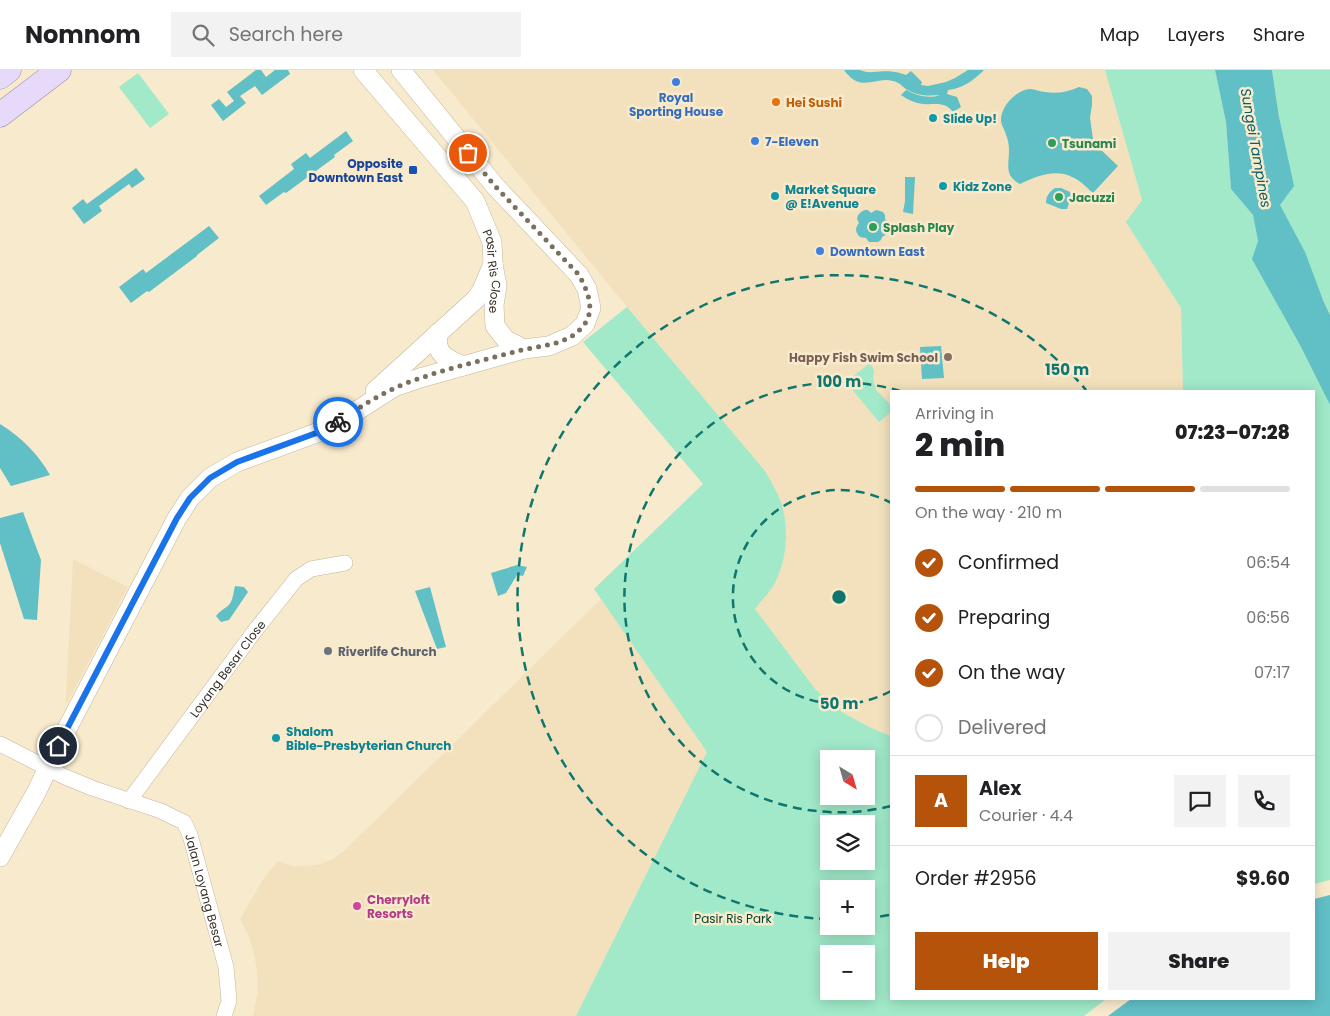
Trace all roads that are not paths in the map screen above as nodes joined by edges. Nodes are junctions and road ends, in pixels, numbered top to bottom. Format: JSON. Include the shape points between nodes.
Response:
{"nodes":[{"id":1,"x":9,"y":70,"type":"edge"},
{"id":2,"x":59,"y":70,"type":"edge"},
{"id":3,"x":363,"y":70,"type":"edge"},
{"id":4,"x":401,"y":70,"type":"edge"},
{"id":5,"x":0,"y":77,"type":"edge"},
{"id":6,"x":0,"y":115,"type":"edge"},
{"id":7,"x":493,"y":264,"type":"junction"},
{"id":8,"x":438,"y":333,"type":"junction"},
{"id":9,"x":524,"y":349,"type":"junction"},
{"id":10,"x":463,"y":366,"type":"junction"},
{"id":11,"x":352,"y":413,"type":"junction"},
{"id":12,"x":345,"y":563,"type":"dead end"},
{"id":13,"x":0,"y":744,"type":"edge"},
{"id":14,"x":47,"y":768,"type":"junction"},
{"id":15,"x":129,"y":801,"type":"junction"},
{"id":16,"x":0,"y":857,"type":"edge"},
{"id":17,"x":224,"y":1016,"type":"edge"}],
"edges":[{"from":1,"to":5,"type":"main road"},
{"from":2,"to":6,"type":"main road"},
{"from":3,"to":7,"type":"street","name":"Pasir Ris Close","via":[[476,201],[492,242]]},
{"from":4,"to":9,"type":"street","via":[[495,186],[579,275],[587,289],[590,308],[585,324],[572,336],[549,346]]},
{"from":7,"to":8,"type":"street","via":[[476,299]]},
{"from":7,"to":9,"type":"street","name":"Pasir Ris Close","via":[[497,286],[494,305],[496,326],[506,340]]},
{"from":8,"to":10,"type":"street","via":[[438,346],[442,353]]},
{"from":8,"to":11,"type":"street"},
{"from":9,"to":10,"type":"street"},
{"from":10,"to":11,"type":"street","via":[[394,387]]},
{"from":11,"to":14,"type":"street","via":[[330,428],[237,462],[210,478],[190,498]]},
{"from":12,"to":15,"type":"street","name":"Loyang Besar Close","via":[[311,569],[296,579]]},
{"from":13,"to":14,"type":"street","name":"Jalan Loyang Besar"},
{"from":14,"to":15,"type":"street","name":"Jalan Loyang Besar"},
{"from":14,"to":16,"type":"street"},
{"from":15,"to":17,"type":"street","name":"Jalan Loyang Besar","via":[[184,822],[190,835],[226,967],[229,1001]]}]}
